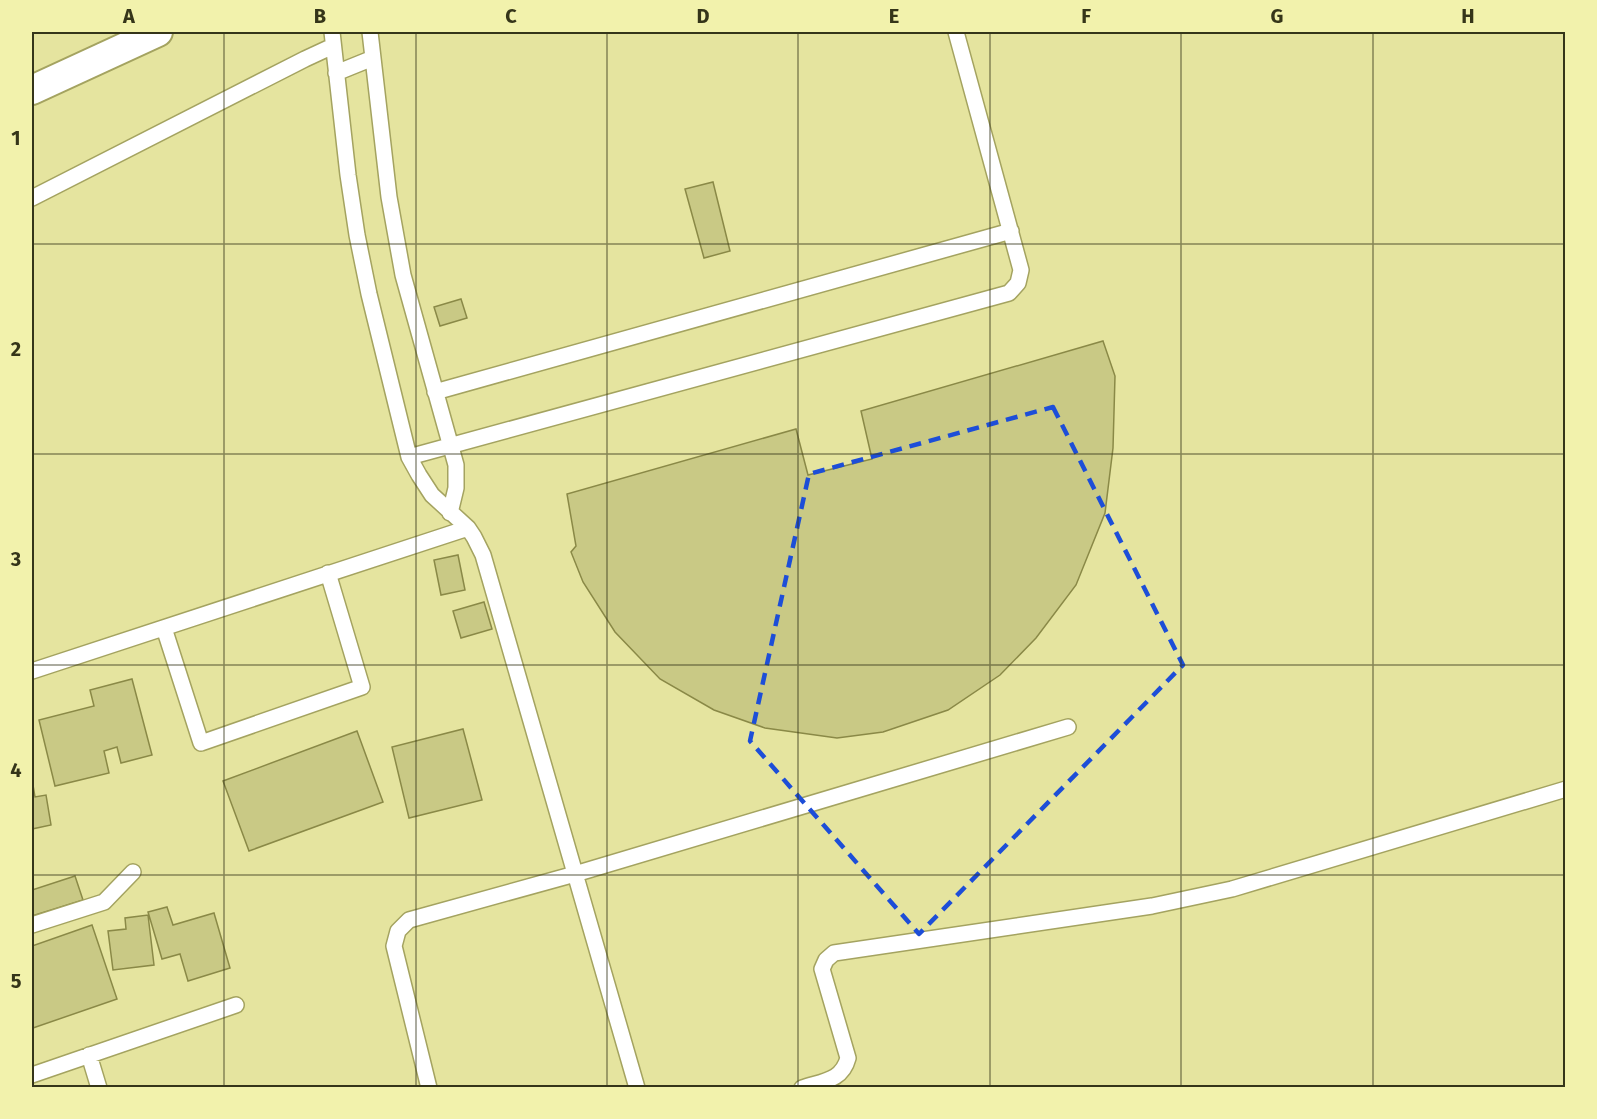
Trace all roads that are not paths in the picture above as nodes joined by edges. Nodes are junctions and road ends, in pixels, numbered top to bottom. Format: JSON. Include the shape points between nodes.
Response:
{"nodes":[{"id":1,"x":158,"y":32,"type":"edge"},
{"id":2,"x":370,"y":32,"type":"edge"},
{"id":3,"x":956,"y":32,"type":"edge"},
{"id":4,"x":332,"y":39,"type":"edge"},
{"id":5,"x":373,"y":58,"type":"junction"},
{"id":6,"x":336,"y":73,"type":"junction"},
{"id":7,"x":32,"y":90,"type":"edge"},
{"id":8,"x":32,"y":198,"type":"edge"},
{"id":9,"x":1011,"y":231,"type":"junction"},
{"id":10,"x":435,"y":392,"type":"junction"},
{"id":11,"x":451,"y":445,"type":"junction"},
{"id":12,"x":409,"y":457,"type":"junction"},
{"id":13,"x":450,"y":513,"type":"junction"},
{"id":14,"x":468,"y":528,"type":"junction"},
{"id":15,"x":328,"y":573,"type":"junction"},
{"id":16,"x":164,"y":628,"type":"junction"},
{"id":17,"x":32,"y":671,"type":"edge"},
{"id":18,"x":1068,"y":726,"type":"dead end"},
{"id":19,"x":1566,"y":789,"type":"edge"},
{"id":20,"x":133,"y":872,"type":"dead end"},
{"id":21,"x":575,"y":874,"type":"junction"},
{"id":22,"x":32,"y":925,"type":"edge"},
{"id":23,"x":236,"y":1005,"type":"dead end"},
{"id":24,"x":89,"y":1055,"type":"junction"},
{"id":25,"x":32,"y":1075,"type":"edge"},
{"id":26,"x":99,"y":1088,"type":"edge"},
{"id":27,"x":429,"y":1088,"type":"edge"},
{"id":28,"x":637,"y":1088,"type":"edge"},
{"id":29,"x":802,"y":1088,"type":"edge"}],
"edges":[{"from":1,"to":7,"type":"street"},
{"from":2,"to":5,"type":"lane"},
{"from":3,"to":9,"type":"lane"},
{"from":4,"to":6,"type":"lane"},
{"from":4,"to":8,"type":"lane","via":[[305,58]]},
{"from":5,"to":6,"type":"lane"},
{"from":5,"to":10,"type":"lane","via":[[389,197],[403,275]]},
{"from":6,"to":12,"type":"lane","via":[[357,235]]},
{"from":9,"to":10,"type":"lane"},
{"from":9,"to":11,"type":"lane","via":[[1021,270],[1018,284],[1009,293]]},
{"from":10,"to":11,"type":"lane"},
{"from":11,"to":12,"type":"lane"},
{"from":11,"to":13,"type":"lane","via":[[456,488]]},
{"from":12,"to":13,"type":"lane","via":[[432,495]]},
{"from":13,"to":14,"type":"lane"},
{"from":14,"to":15,"type":"lane"},
{"from":14,"to":21,"type":"lane","via":[[483,555]]},
{"from":15,"to":16,"type":"lane"},
{"from":15,"to":16,"type":"lane","via":[[362,687],[201,743]]},
{"from":16,"to":17,"type":"lane"},
{"from":18,"to":21,"type":"lane"},
{"from":19,"to":29,"type":"lane","via":[[1233,889],[1152,906],[834,953],[822,969],[848,1058],[838,1076]]},
{"from":20,"to":22,"type":"lane","via":[[104,902]]},
{"from":21,"to":27,"type":"lane","via":[[409,920],[398,931],[394,946]]},
{"from":21,"to":28,"type":"lane"},
{"from":23,"to":24,"type":"lane"},
{"from":24,"to":25,"type":"lane"},
{"from":24,"to":26,"type":"lane"}]}
